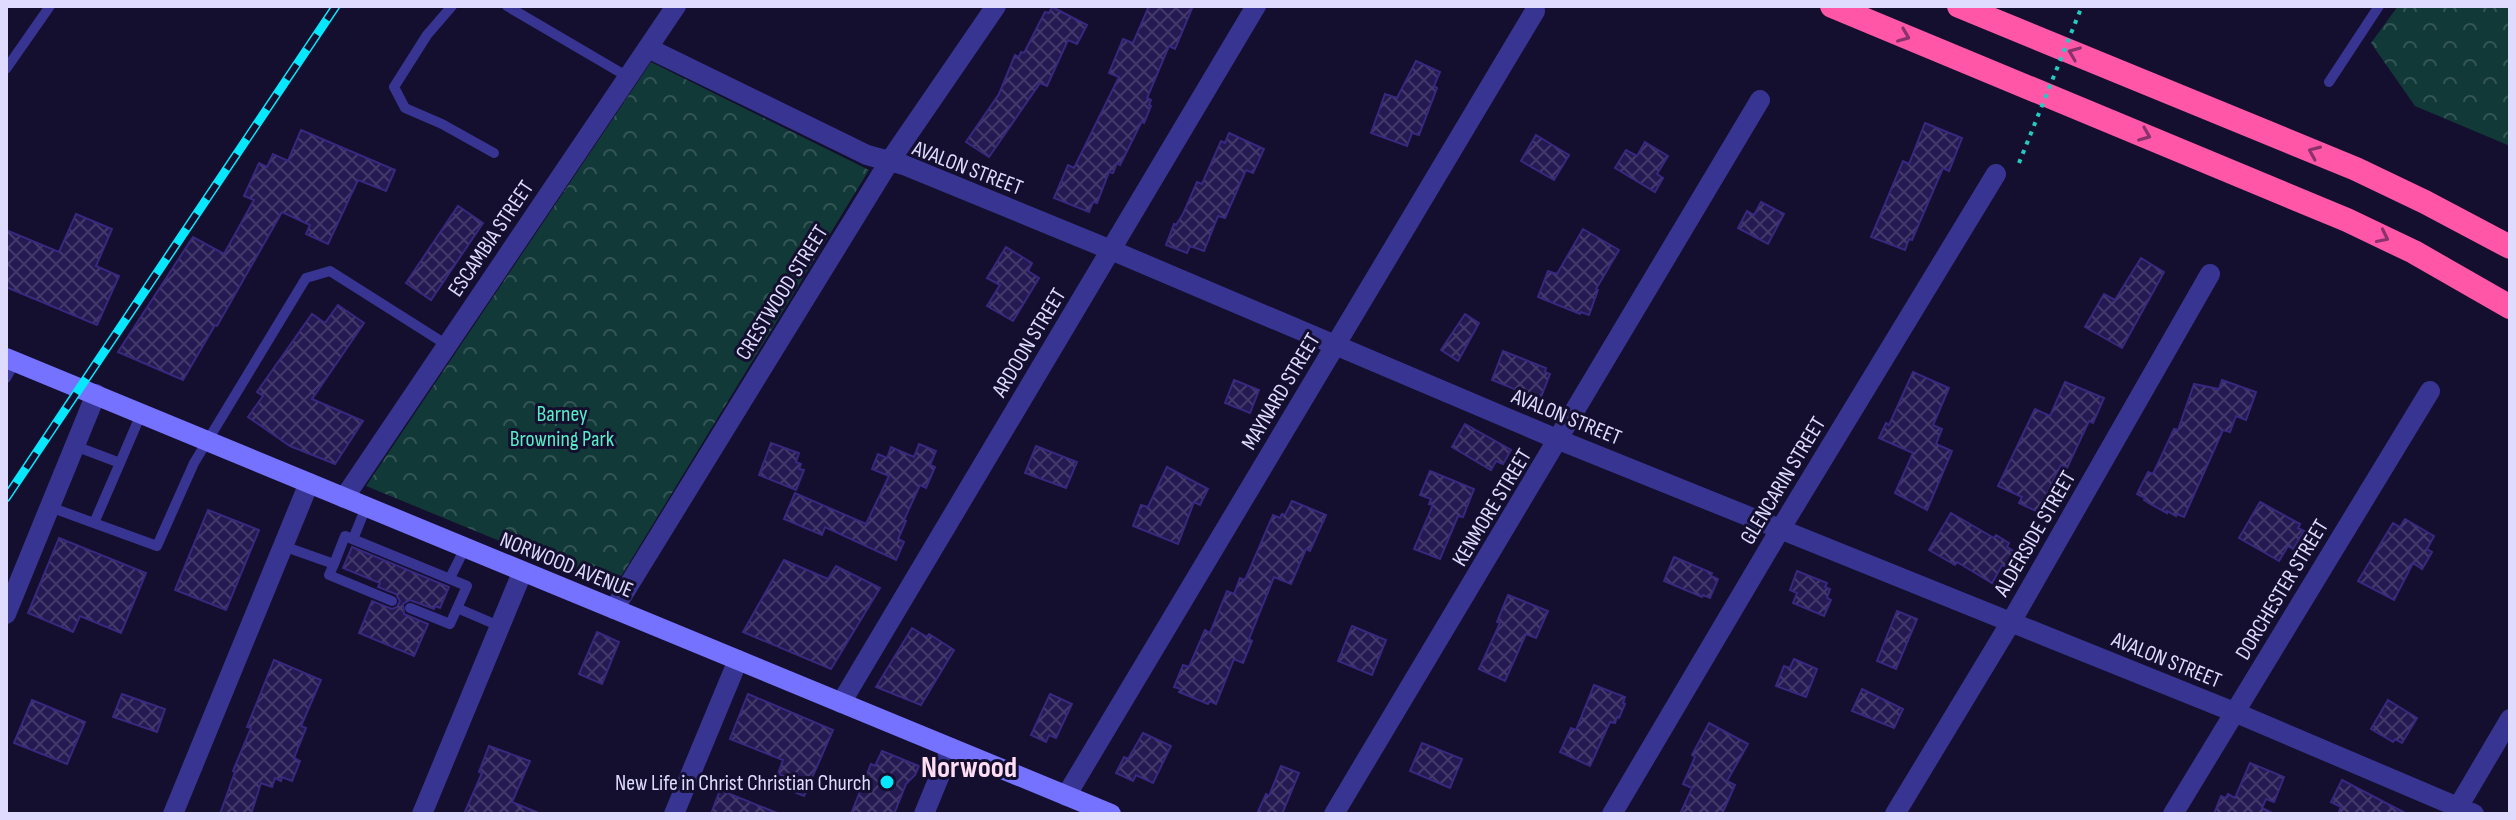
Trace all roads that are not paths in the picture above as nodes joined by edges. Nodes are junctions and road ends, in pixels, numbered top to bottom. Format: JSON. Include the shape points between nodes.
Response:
{"nodes":[{"id":1,"x":50,"y":6,"type":"edge"},
{"id":2,"x":452,"y":6,"type":"edge"},
{"id":3,"x":507,"y":6,"type":"edge"},
{"id":4,"x":676,"y":6,"type":"edge"},
{"id":5,"x":996,"y":6,"type":"edge"},
{"id":6,"x":1256,"y":6,"type":"edge"},
{"id":7,"x":1832,"y":6,"type":"edge"},
{"id":8,"x":1959,"y":6,"type":"edge"},
{"id":9,"x":2379,"y":6,"type":"edge"},
{"id":10,"x":1535,"y":11,"type":"dead end"},
{"id":11,"x":648,"y":48,"type":"junction"},
{"id":12,"x":6,"y":69,"type":"edge"},
{"id":13,"x":628,"y":77,"type":"junction"},
{"id":14,"x":2329,"y":82,"type":"dead end"},
{"id":15,"x":1760,"y":100,"type":"dead end"},
{"id":16,"x":494,"y":153,"type":"dead end"},
{"id":17,"x":889,"y":162,"type":"junction"},
{"id":18,"x":1996,"y":174,"type":"dead end"},
{"id":19,"x":2510,"y":247,"type":"edge"},
{"id":20,"x":1111,"y":250,"type":"junction"},
{"id":21,"x":2210,"y":274,"type":"dead end"},
{"id":22,"x":2510,"y":307,"type":"edge"},
{"id":23,"x":447,"y":345,"type":"junction"},
{"id":24,"x":1335,"y":346,"type":"junction"},
{"id":25,"x":9,"y":366,"type":"edge"},
{"id":26,"x":2430,"y":391,"type":"dead end"},
{"id":27,"x":96,"y":394,"type":"junction"},
{"id":28,"x":141,"y":413,"type":"junction"},
{"id":29,"x":1559,"y":440,"type":"junction"},
{"id":30,"x":209,"y":441,"type":"junction"},
{"id":31,"x":75,"y":446,"type":"junction"},
{"id":32,"x":120,"y":463,"type":"junction"},
{"id":33,"x":309,"y":483,"type":"junction"},
{"id":34,"x":344,"y":498,"type":"junction"},
{"id":35,"x":50,"y":507,"type":"junction"},
{"id":36,"x":366,"y":507,"type":"junction"},
{"id":37,"x":94,"y":523,"type":"junction"},
{"id":38,"x":1781,"y":528,"type":"junction"},
{"id":39,"x":353,"y":539,"type":"junction"},
{"id":40,"x":283,"y":546,"type":"junction"},
{"id":41,"x":465,"y":548,"type":"junction"},
{"id":42,"x":334,"y":564,"type":"junction"},
{"id":43,"x":522,"y":573,"type":"junction"},
{"id":44,"x":369,"y":578,"type":"dead end"},
{"id":45,"x":450,"y":578,"type":"junction"},
{"id":46,"x":394,"y":589,"type":"dead end"},
{"id":47,"x":365,"y":590,"type":"junction"},
{"id":48,"x":410,"y":608,"type":"dead end"},
{"id":49,"x":457,"y":608,"type":"junction"},
{"id":50,"x":614,"y":609,"type":"junction"},
{"id":51,"x":6,"y":614,"type":"edge"},
{"id":52,"x":2011,"y":622,"type":"junction"},
{"id":53,"x":499,"y":626,"type":"junction"},
{"id":54,"x":738,"y":660,"type":"junction"},
{"id":55,"x":841,"y":703,"type":"junction"},
{"id":56,"x":2234,"y":712,"type":"junction"},
{"id":57,"x":2510,"y":719,"type":"edge"},
{"id":58,"x":951,"y":748,"type":"junction"},
{"id":59,"x":1066,"y":796,"type":"junction"},
{"id":60,"x":2462,"y":812,"type":"edge"},
{"id":61,"x":173,"y":814,"type":"edge"},
{"id":62,"x":422,"y":814,"type":"edge"},
{"id":63,"x":674,"y":814,"type":"edge"},
{"id":64,"x":924,"y":814,"type":"edge"},
{"id":65,"x":1111,"y":814,"type":"edge"},
{"id":66,"x":1334,"y":814,"type":"edge"},
{"id":67,"x":1612,"y":814,"type":"edge"},
{"id":68,"x":1895,"y":814,"type":"edge"},
{"id":69,"x":2173,"y":814,"type":"edge"}],
"edges":[{"from":1,"to":12,"type":"lane"},
{"from":2,"to":16,"type":"lane","via":[[394,87],[405,108]]},
{"from":3,"to":13,"type":"lane"},
{"from":4,"to":11,"type":"street","name":"ESCAMBIA STREET"},
{"from":5,"to":17,"type":"street","name":"CRESTWOOD STREET"},
{"from":6,"to":20,"type":"street","name":"ARDOON STREET"},
{"from":7,"to":22,"type":"highway","one_way":true,"via":[[2347,220]]},
{"from":19,"to":8,"type":"highway","one_way":true,"via":[[2356,169]]},
{"from":9,"to":14,"type":"lane"},
{"from":10,"to":24,"type":"street","name":"MAYNARD STREET"},
{"from":11,"to":13,"type":"street","name":"ESCAMBIA STREET"},
{"from":11,"to":17,"type":"street","name":"AVALON STREET"},
{"from":13,"to":23,"type":"street","name":"ESCAMBIA STREET"},
{"from":15,"to":29,"type":"street","name":"KENMORE STREET"},
{"from":17,"to":20,"type":"street","name":"AVALON STREET"},
{"from":17,"to":50,"type":"street","name":"CRESTWOOD STREET"},
{"from":18,"to":38,"type":"street","name":"GLENCARIN STREET"},
{"from":20,"to":24,"type":"street","name":"AVALON STREET"},
{"from":20,"to":55,"type":"street","name":"ARDOON STREET"},
{"from":21,"to":52,"type":"street","name":"ALDERSIDE STREET"},
{"from":23,"to":30,"type":"lane","via":[[330,271],[306,278]]},
{"from":23,"to":34,"type":"street","name":"ESCAMBIA STREET"},
{"from":24,"to":29,"type":"street","name":"AVALON STREET"},
{"from":24,"to":59,"type":"street","name":"MAYNARD STREET"},
{"from":25,"to":27,"type":"main road","name":"NORWOOD AVENUE"},
{"from":26,"to":56,"type":"street","name":"DORCHESTER STREET"},
{"from":27,"to":28,"type":"main road","name":"NORWOOD AVENUE"},
{"from":27,"to":31,"type":"street"},
{"from":28,"to":30,"type":"main road","name":"NORWOOD AVENUE"},
{"from":28,"to":32,"type":"lane"},
{"from":29,"to":38,"type":"street","name":"AVALON STREET"},
{"from":29,"to":66,"type":"street","name":"KENMORE STREET"},
{"from":30,"to":33,"type":"main road","name":"NORWOOD AVENUE"},
{"from":30,"to":37,"type":"lane","via":[[157,546]]},
{"from":31,"to":32,"type":"lane"},
{"from":31,"to":35,"type":"street"},
{"from":32,"to":37,"type":"lane"},
{"from":33,"to":34,"type":"main road","name":"NORWOOD AVENUE"},
{"from":33,"to":40,"type":"street"},
{"from":34,"to":36,"type":"main road","name":"NORWOOD AVENUE"},
{"from":35,"to":37,"type":"lane"},
{"from":35,"to":51,"type":"street"},
{"from":36,"to":39,"type":"lane"},
{"from":36,"to":41,"type":"main road","name":"NORWOOD AVENUE"},
{"from":38,"to":52,"type":"street","name":"AVALON STREET"},
{"from":38,"to":67,"type":"street","name":"GLENCARIN STREET"},
{"from":39,"to":42,"type":"lane","via":[[345,536]]},
{"from":39,"to":45,"type":"lane","via":[[379,554]]},
{"from":40,"to":42,"type":"lane"},
{"from":40,"to":61,"type":"street"},
{"from":41,"to":43,"type":"main road","name":"NORWOOD AVENUE"},
{"from":41,"to":45,"type":"lane"},
{"from":42,"to":47,"type":"lane","via":[[329,575]]},
{"from":43,"to":50,"type":"main road","name":"NORWOOD AVENUE"},
{"from":43,"to":53,"type":"street"},
{"from":44,"to":47,"type":"lane"},
{"from":45,"to":49,"type":"lane","via":[[467,586]]},
{"from":46,"to":47,"type":"lane","via":[[390,601]]},
{"from":48,"to":49,"type":"lane","via":[[425,608],[450,624]]},
{"from":49,"to":53,"type":"lane"},
{"from":50,"to":54,"type":"main road","name":"NORWOOD AVENUE"},
{"from":52,"to":56,"type":"street","name":"AVALON STREET"},
{"from":52,"to":68,"type":"street","name":"ALDERSIDE STREET"},
{"from":53,"to":62,"type":"street"},
{"from":54,"to":55,"type":"main road","name":"NORWOOD AVENUE"},
{"from":54,"to":63,"type":"street"},
{"from":55,"to":58,"type":"main road","name":"NORWOOD AVENUE"},
{"from":56,"to":60,"type":"street","name":"AVALON STREET"},
{"from":56,"to":69,"type":"street","name":"DORCHESTER STREET"},
{"from":57,"to":60,"type":"street"},
{"from":58,"to":59,"type":"main road","name":"NORWOOD AVENUE"},
{"from":58,"to":64,"type":"street"},
{"from":59,"to":65,"type":"main road","name":"NORWOOD AVENUE"}]}
